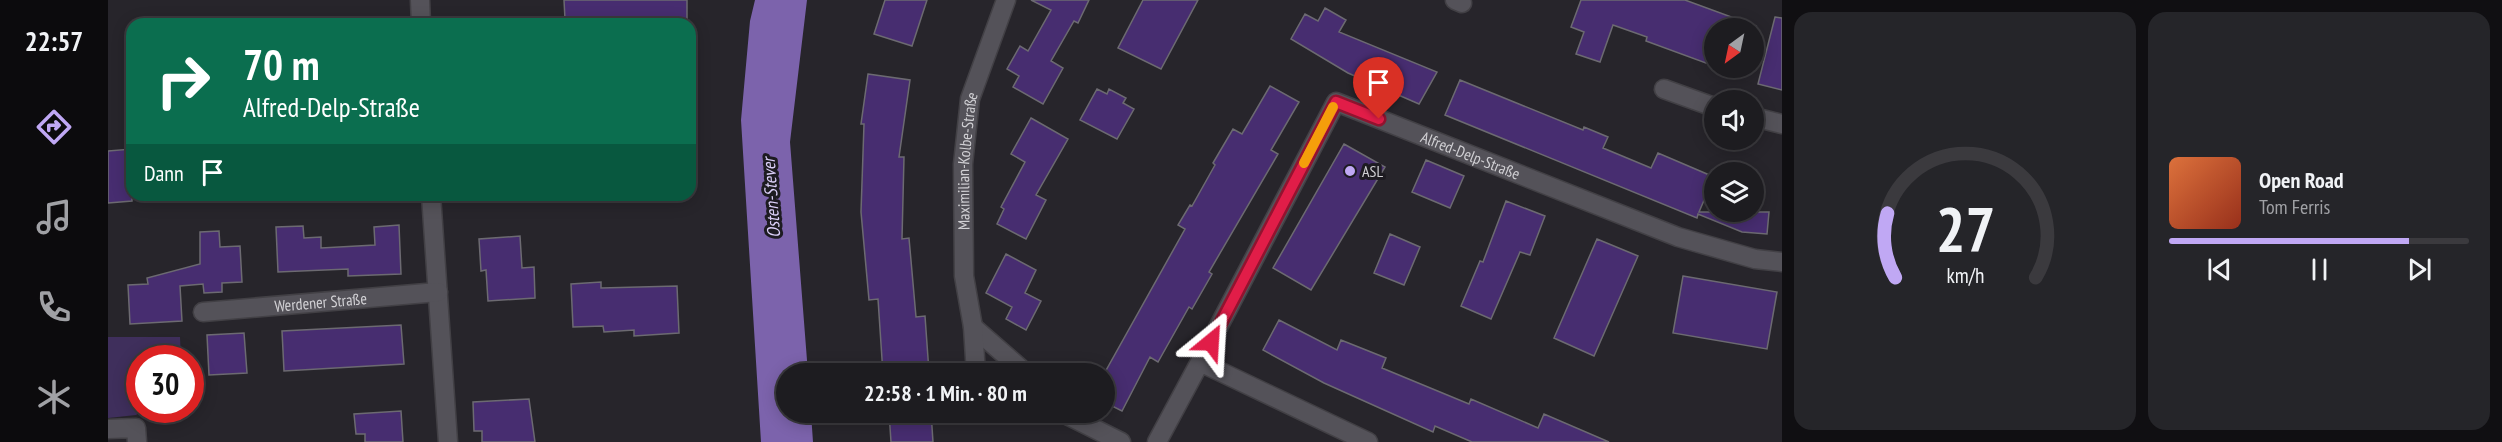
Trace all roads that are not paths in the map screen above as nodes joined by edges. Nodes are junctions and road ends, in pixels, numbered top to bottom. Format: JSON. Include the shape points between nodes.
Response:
{"nodes":[{"id":1,"x":420,"y":0,"type":"edge"},
{"id":2,"x":1006,"y":0,"type":"edge"},
{"id":3,"x":421,"y":18,"type":"edge"},
{"id":4,"x":1664,"y":89,"type":"dead end"},
{"id":5,"x":1704,"y":103,"type":"edge"},
{"id":6,"x":1764,"y":120,"type":"edge"},
{"id":7,"x":1782,"y":124,"type":"edge"},
{"id":8,"x":431,"y":201,"type":"edge"},
{"id":9,"x":1782,"y":262,"type":"edge"},
{"id":10,"x":438,"y":292,"type":"junction"},
{"id":11,"x":203,"y":312,"type":"dead end"},
{"id":12,"x":973,"y":327,"type":"junction"},
{"id":13,"x":1200,"y":362,"type":"junction"},
{"id":14,"x":975,"y":363,"type":"edge"},
{"id":15,"x":1014,"y":363,"type":"edge"},
{"id":16,"x":1083,"y":423,"type":"edge"},
{"id":17,"x":108,"y":429,"type":"edge"},
{"id":18,"x":137,"y":442,"type":"edge"},
{"id":19,"x":448,"y":442,"type":"edge"},
{"id":20,"x":1121,"y":442,"type":"edge"},
{"id":21,"x":1157,"y":442,"type":"edge"},
{"id":22,"x":1368,"y":442,"type":"edge"}],
"edges":[{"from":1,"to":3,"type":"street"},
{"from":2,"to":12,"type":"street","name":"Maximilian-Kolbe-Straße","via":[[970,99],[963,164],[964,276]]},
{"from":4,"to":5,"type":"street"},
{"from":6,"to":7,"type":"street"},
{"from":8,"to":10,"type":"street"},
{"from":9,"to":13,"type":"street","name":"Alfred-Delp-Straße","via":[[1755,259],[1678,237],[1336,102]]},
{"from":10,"to":11,"type":"street","name":"Werdener Straße"},
{"from":10,"to":19,"type":"street"},
{"from":12,"to":14,"type":"street","name":"Maximilian-Kolbe-Straße"},
{"from":12,"to":15,"type":"street"},
{"from":13,"to":21,"type":"street"},
{"from":13,"to":22,"type":"street"},
{"from":16,"to":20,"type":"street"},
{"from":17,"to":18,"type":"street","via":[[136,428]]}]}
